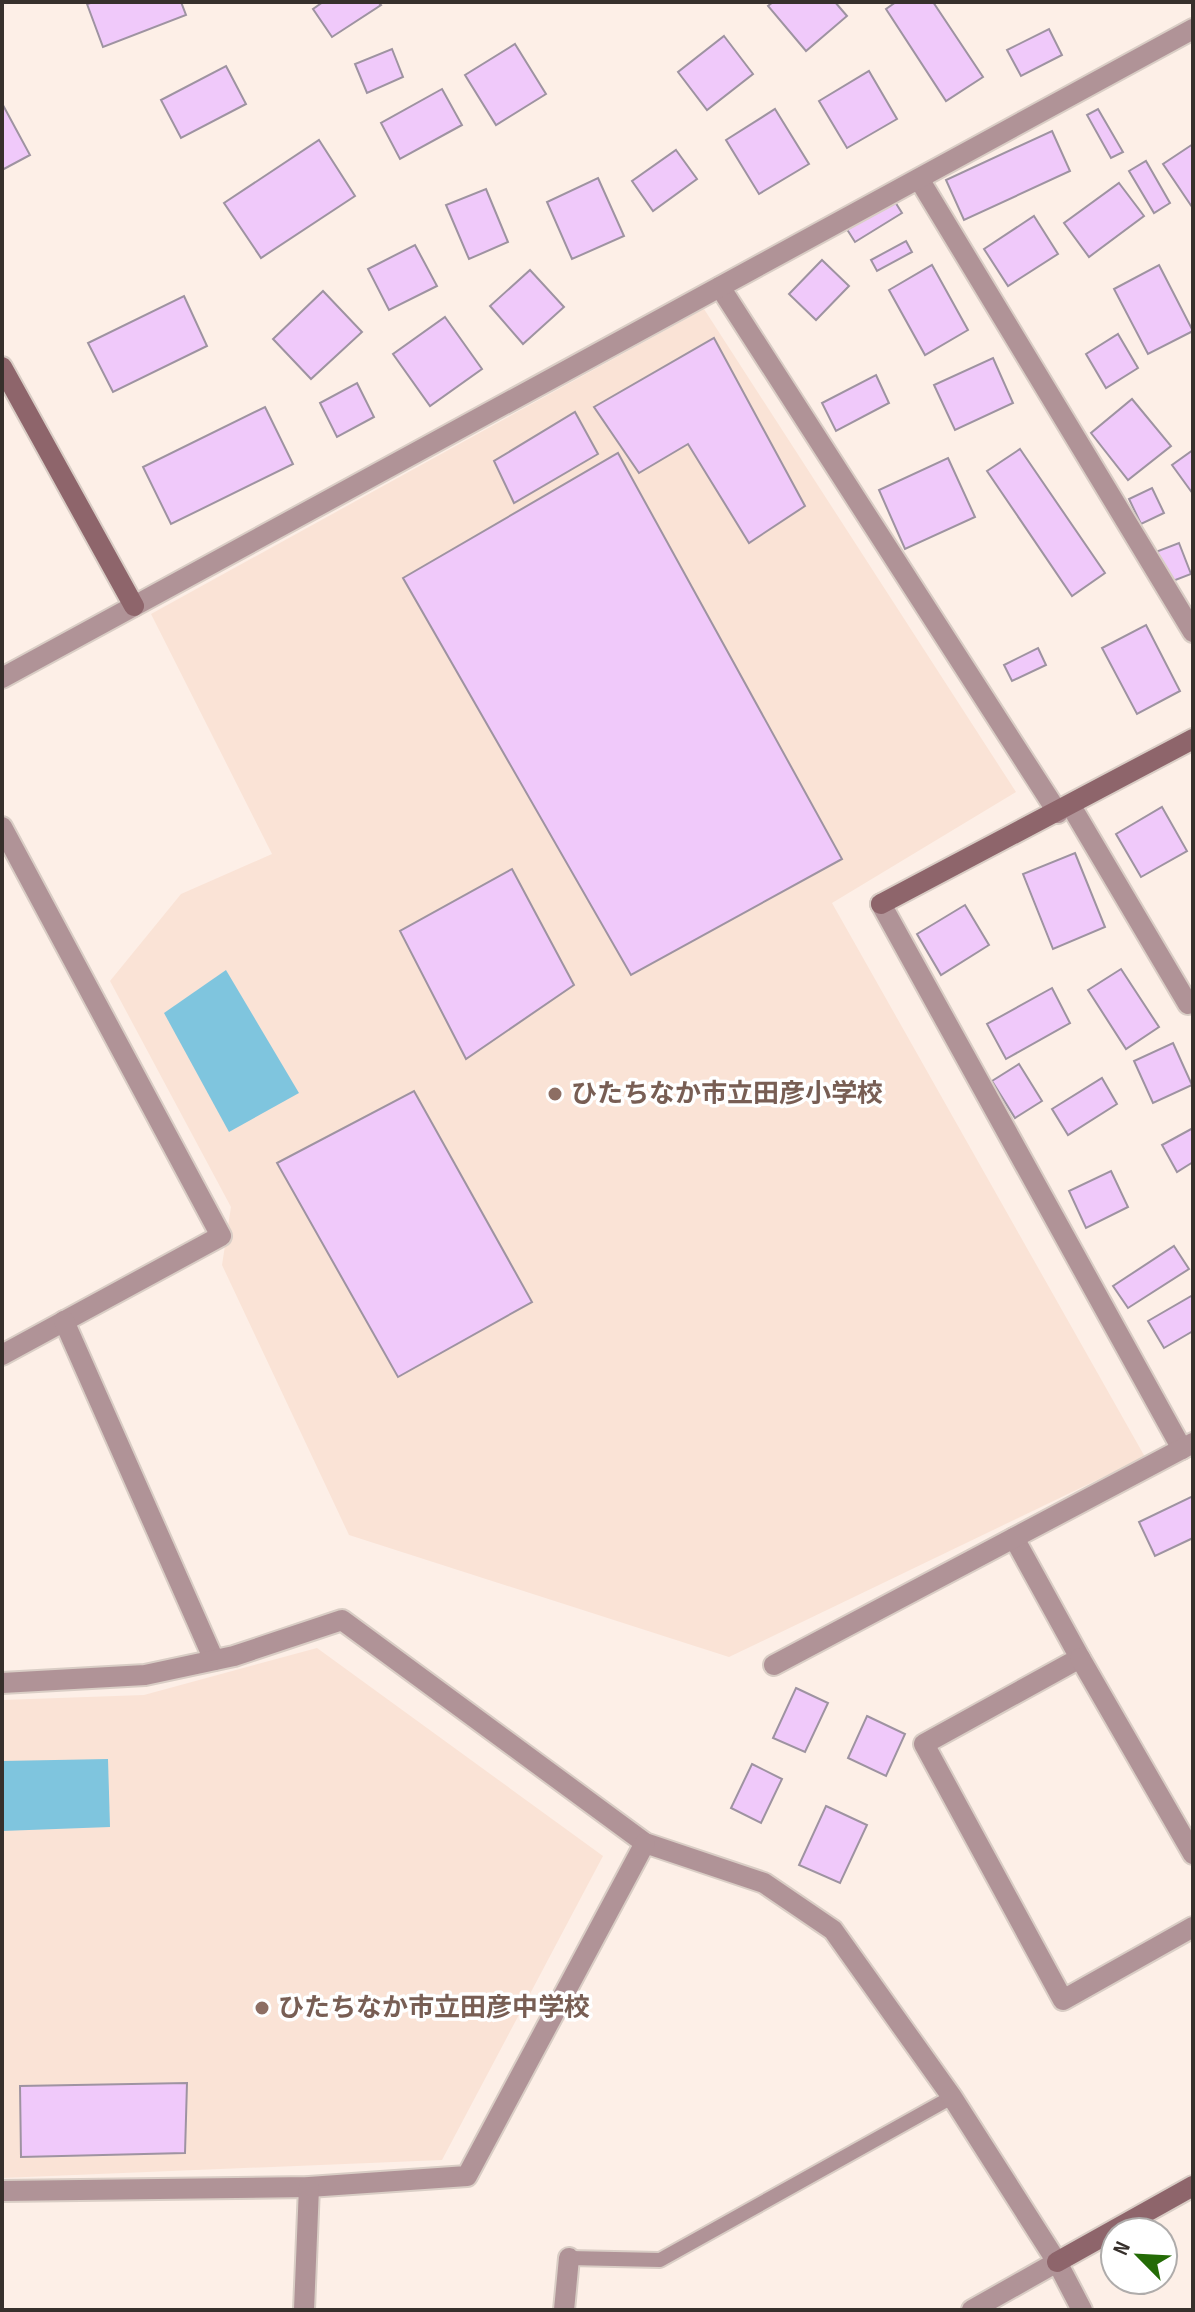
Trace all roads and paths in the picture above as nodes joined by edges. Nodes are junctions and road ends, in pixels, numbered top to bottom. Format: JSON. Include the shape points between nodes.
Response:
{"nodes":[{"id":1,"x":1193,"y":29,"type":"edge"},
{"id":2,"x":919,"y":179,"type":"junction"},
{"id":3,"x":720,"y":287,"type":"junction"},
{"id":4,"x":2,"y":367,"type":"edge"},
{"id":5,"x":134,"y":606,"type":"junction"},
{"id":6,"x":1193,"y":632,"type":"edge"},
{"id":7,"x":2,"y":678,"type":"edge"},
{"id":8,"x":1193,"y":739,"type":"edge"},
{"id":9,"x":1065,"y":809,"type":"junction"},
{"id":10,"x":2,"y":827,"type":"edge"},
{"id":11,"x":1188,"y":1004,"type":"dead end"},
{"id":12,"x":64,"y":1321,"type":"junction"},
{"id":13,"x":2,"y":1355,"type":"edge"},
{"id":14,"x":1188,"y":1446,"type":"edge"},
{"id":15,"x":1014,"y":1538,"type":"junction"},
{"id":16,"x":1080,"y":1658,"type":"junction"},
{"id":17,"x":214,"y":1660,"type":"junction"},
{"id":18,"x":774,"y":1665,"type":"dead end"},
{"id":19,"x":2,"y":1683,"type":"edge"},
{"id":20,"x":645,"y":1843,"type":"junction"},
{"id":21,"x":1193,"y":1854,"type":"edge"},
{"id":22,"x":1193,"y":1927,"type":"edge"},
{"id":23,"x":952,"y":2097,"type":"junction"},
{"id":24,"x":1193,"y":2186,"type":"edge"},
{"id":25,"x":309,"y":2187,"type":"junction"},
{"id":26,"x":2,"y":2191,"type":"edge"},
{"id":27,"x":569,"y":2258,"type":"joint"},
{"id":28,"x":1057,"y":2262,"type":"junction"},
{"id":29,"x":304,"y":2310,"type":"edge"},
{"id":30,"x":564,"y":2310,"type":"edge"},
{"id":31,"x":972,"y":2310,"type":"edge"},
{"id":32,"x":1082,"y":2310,"type":"edge"}],
"edges":[{"from":1,"to":2,"type":"street"},
{"from":2,"to":3,"type":"street"},
{"from":2,"to":6,"type":"street"},
{"from":3,"to":5,"type":"street"},
{"from":3,"to":9,"type":"street"},
{"from":4,"to":5,"type":"street"},
{"from":5,"to":7,"type":"street"},
{"from":8,"to":9,"type":"street"},
{"from":9,"to":11,"type":"street"},
{"from":9,"to":14,"type":"street","via":[[881,904]]},
{"from":10,"to":12,"type":"street","via":[[221,1236]]},
{"from":12,"to":13,"type":"street"},
{"from":12,"to":17,"type":"street"},
{"from":14,"to":15,"type":"street"},
{"from":15,"to":16,"type":"street"},
{"from":15,"to":18,"type":"street"},
{"from":16,"to":21,"type":"street"},
{"from":16,"to":22,"type":"street","via":[[924,1744],[1063,2000]]},
{"from":17,"to":19,"type":"street","via":[[145,1675]]},
{"from":17,"to":20,"type":"street","via":[[342,1620]]},
{"from":20,"to":23,"type":"street","via":[[764,1883],[833,1930]]},
{"from":20,"to":25,"type":"street","via":[[467,2176]]},
{"from":23,"to":27,"type":"lane","via":[[660,2260]]},
{"from":23,"to":28,"type":"street"},
{"from":24,"to":28,"type":"street"},
{"from":25,"to":26,"type":"street"},
{"from":25,"to":29,"type":"street"},
{"from":27,"to":30,"type":"street"},
{"from":28,"to":31,"type":"street"},
{"from":28,"to":32,"type":"street"}]}
